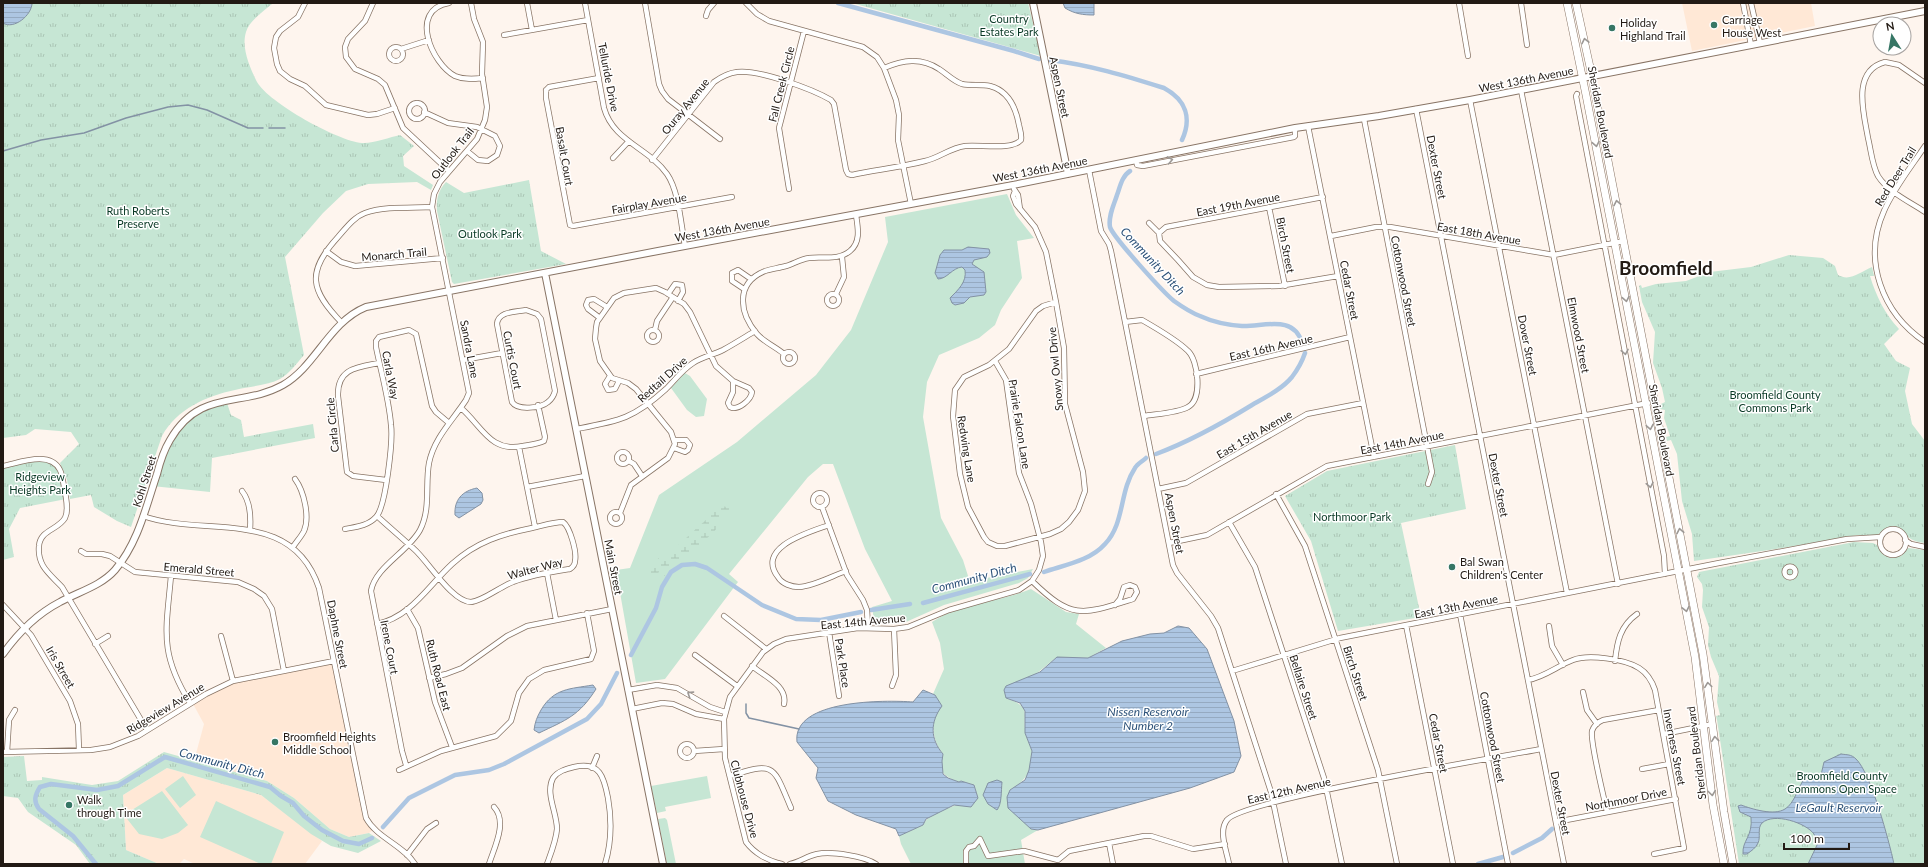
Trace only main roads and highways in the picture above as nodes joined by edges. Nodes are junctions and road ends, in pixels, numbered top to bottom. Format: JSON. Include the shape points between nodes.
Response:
{"nodes":[{"id":1,"x":1033,"y":3,"type":"edge"},
{"id":2,"x":1567,"y":3,"type":"edge"},
{"id":3,"x":1576,"y":3,"type":"edge"},
{"id":4,"x":1925,"y":11,"type":"edge"},
{"id":5,"x":1592,"y":76,"type":"junction"},
{"id":6,"x":1583,"y":78,"type":"junction"},
{"id":7,"x":1068,"y":174,"type":"junction"},
{"id":8,"x":545,"y":273,"type":"junction"},
{"id":9,"x":324,"y":343,"type":"joint"},
{"id":10,"x":3,"y":654,"type":"edge"},
{"id":11,"x":663,"y":864,"type":"edge"},
{"id":12,"x":1724,"y":864,"type":"edge"},
{"id":13,"x":1733,"y":864,"type":"edge"}],
"edges":[{"from":1,"to":7,"type":"main road","name":"Aspen Street"},
{"from":2,"to":6,"type":"main road","name":"Sheridan Boulevard"},
{"from":5,"to":3,"type":"main road","name":"Sheridan Boulevard","one_way":true},
{"from":4,"to":5,"type":"main road","name":"West 136th Avenue"},
{"from":5,"to":6,"type":"main road","name":"West 136th Avenue"},
{"from":13,"to":5,"type":"main road","name":"Sheridan Boulevard","one_way":true,"via":[[1722,799],[1704,654]]},
{"from":6,"to":7,"type":"main road","name":"West 136th Avenue","via":[[1364,119],[1295,128]]},
{"from":6,"to":12,"type":"main road","name":"Sheridan Boulevard","one_way":true,"via":[[1695,657]]},
{"from":7,"to":8,"type":"main road","name":"West 136th Avenue","via":[[1014,188],[911,204]]},
{"from":8,"to":9,"type":"main road","name":"West 136th Avenue","via":[[370,306],[354,313]]},
{"from":8,"to":11,"type":"main road","name":"Main Street"},
{"from":9,"to":10,"type":"main road","name":"Kohl Street","via":[[300,372],[281,386],[266,392],[211,404],[194,413],[179,426],[166,447],[133,544],[120,563],[105,579],[48,609],[25,628]]}]}
